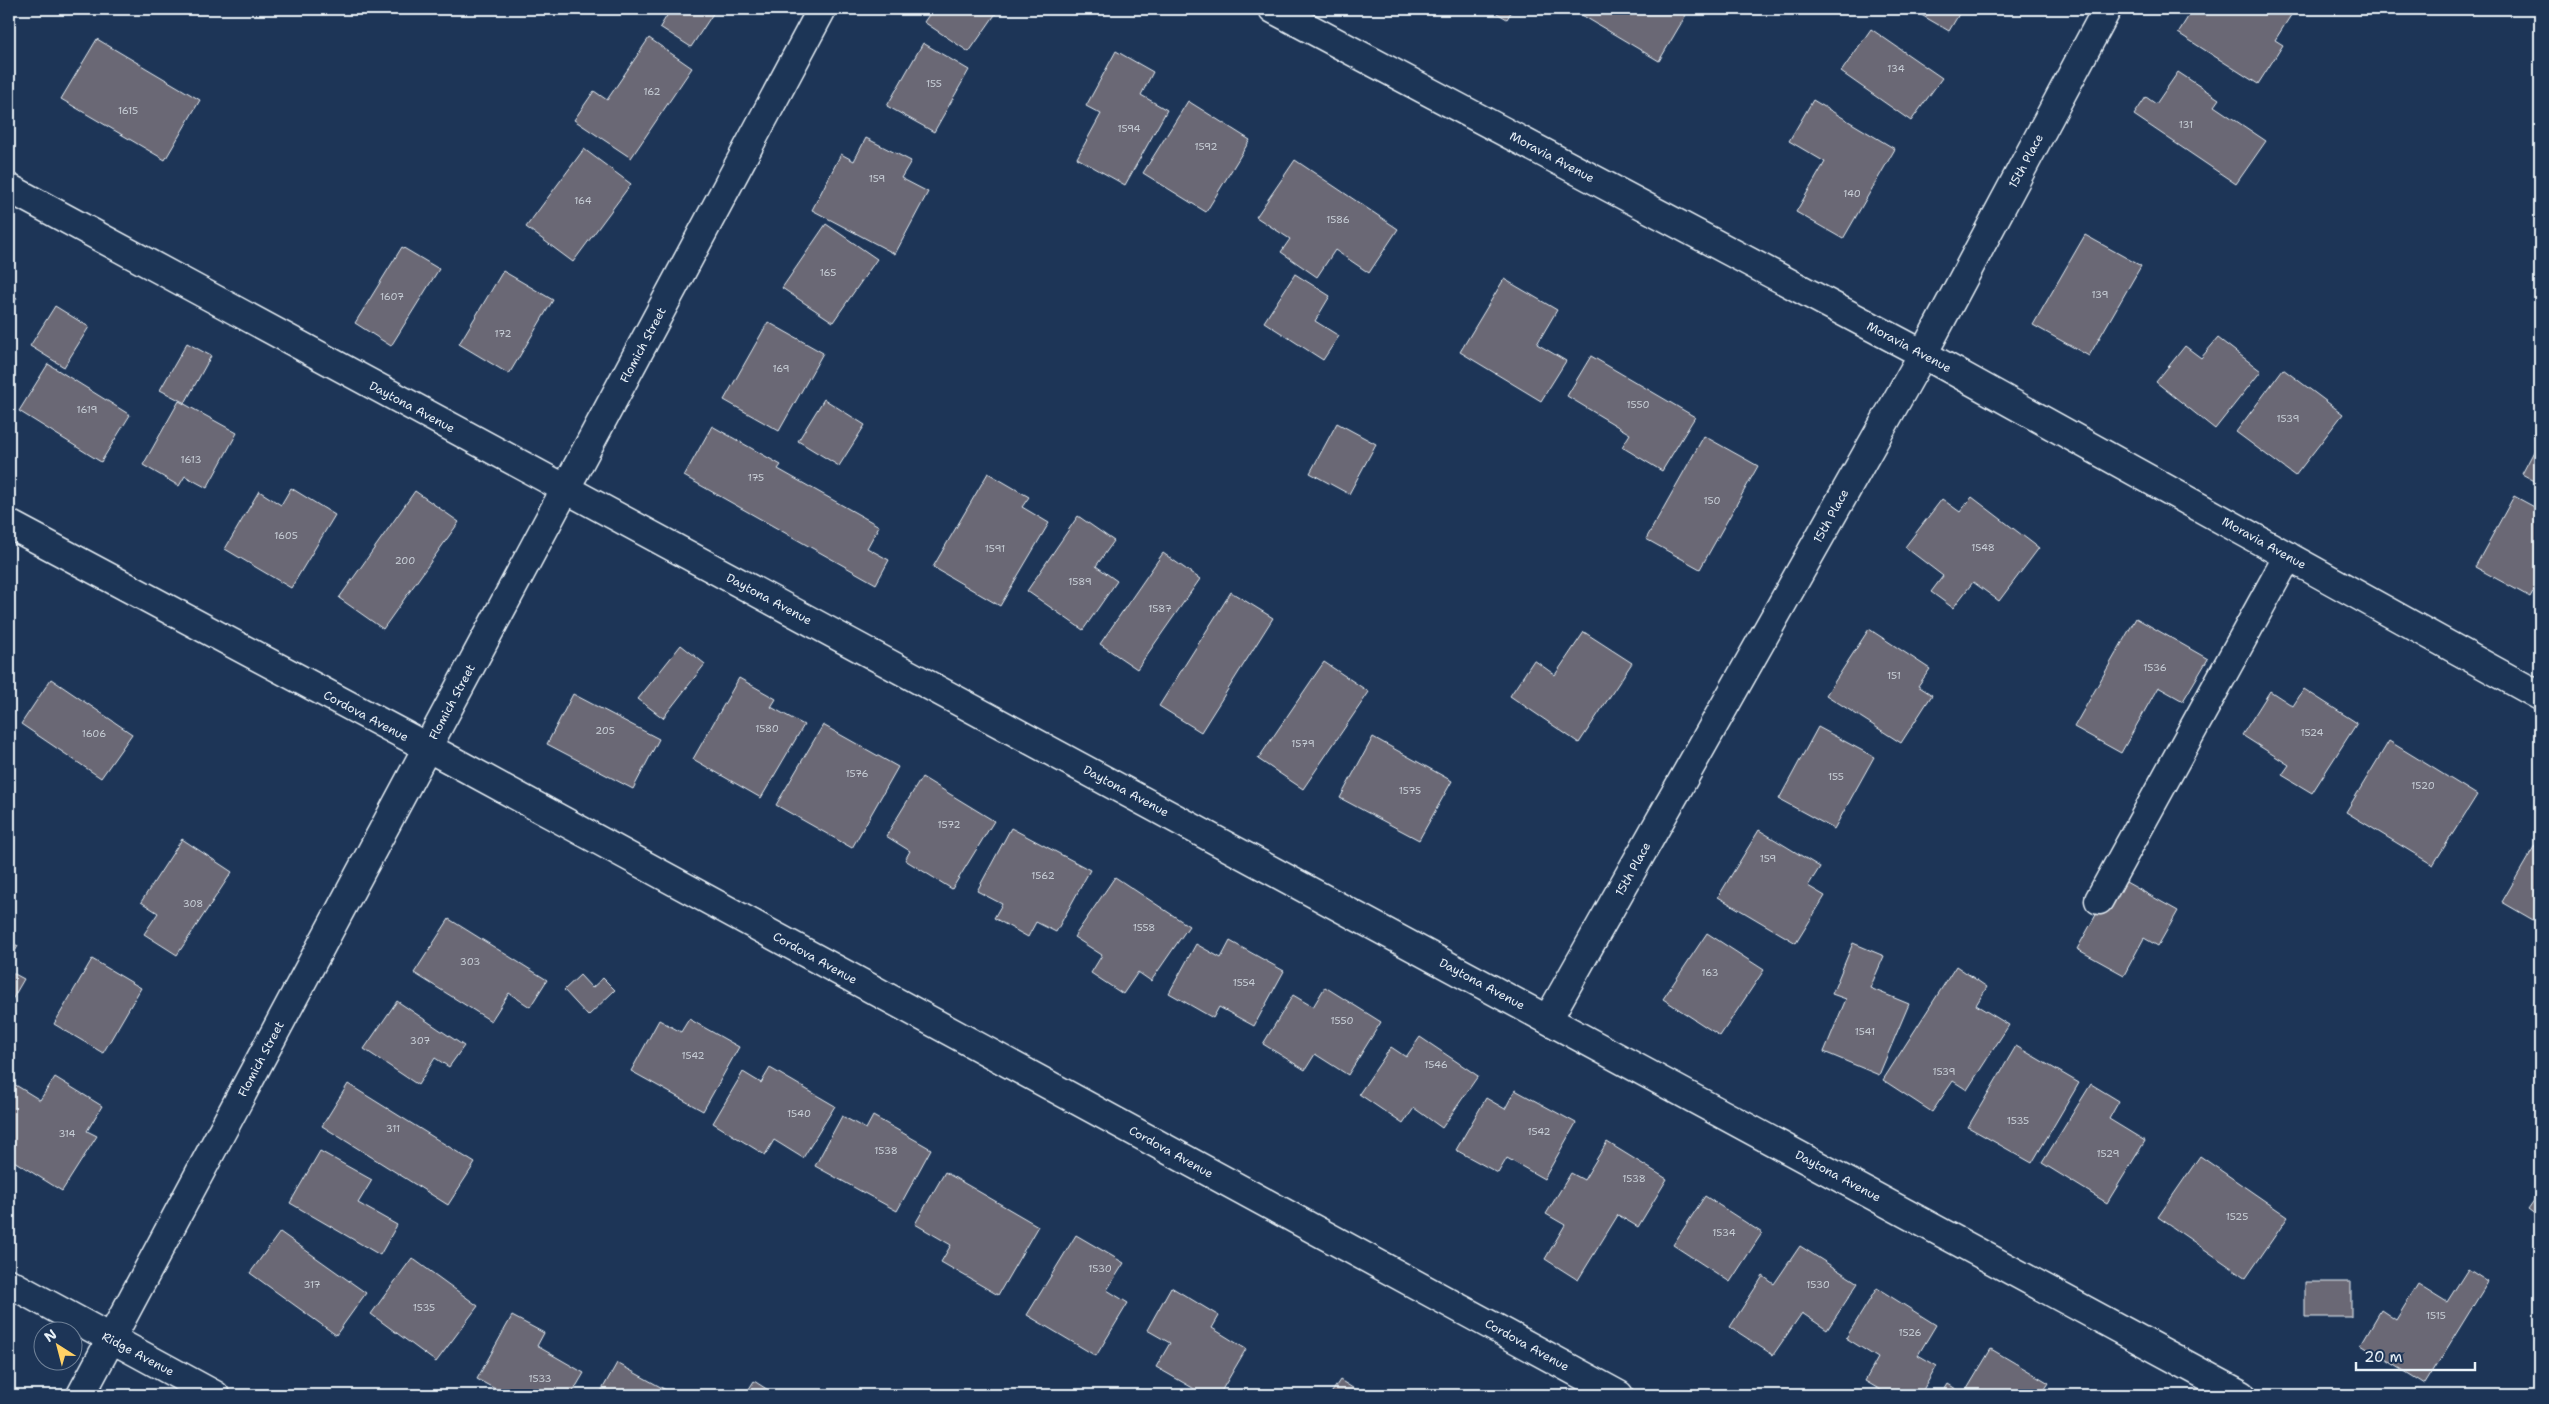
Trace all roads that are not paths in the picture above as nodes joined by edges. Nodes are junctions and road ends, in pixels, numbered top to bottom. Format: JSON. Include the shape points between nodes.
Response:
{"nodes":[{"id":1,"x":822,"y":9,"type":"edge"},
{"id":2,"x":1273,"y":9,"type":"edge"},
{"id":3,"x":2107,"y":9,"type":"edge"},
{"id":4,"x":9,"y":188,"type":"edge"},
{"id":5,"x":1923,"y":354,"type":"junction"},
{"id":6,"x":565,"y":490,"type":"junction"},
{"id":7,"x":9,"y":524,"type":"edge"},
{"id":8,"x":2288,"y":556,"type":"junction"},
{"id":9,"x":2540,"y":696,"type":"edge"},
{"id":10,"x":427,"y":748,"type":"junction"},
{"id":11,"x":2099,"y":900,"type":"dead end"},
{"id":12,"x":1548,"y":1019,"type":"junction"},
{"id":13,"x":9,"y":1283,"type":"edge"},
{"id":14,"x":110,"y":1340,"type":"junction"},
{"id":15,"x":81,"y":1395,"type":"edge"},
{"id":16,"x":215,"y":1395,"type":"edge"},
{"id":17,"x":1619,"y":1395,"type":"edge"},
{"id":18,"x":2242,"y":1395,"type":"edge"}],
"edges":[{"from":1,"to":6,"type":"street","name":"Flomich Street"},
{"from":2,"to":5,"type":"street","name":"Moravia Avenue"},
{"from":3,"to":5,"type":"street","name":"15th Place"},
{"from":4,"to":6,"type":"street","name":"Daytona Avenue"},
{"from":5,"to":8,"type":"street","name":"Moravia Avenue"},
{"from":5,"to":12,"type":"street","name":"15th Place"},
{"from":6,"to":10,"type":"street","name":"Flomich Street"},
{"from":6,"to":12,"type":"street","name":"Daytona Avenue"},
{"from":7,"to":10,"type":"street","name":"Cordova Avenue"},
{"from":8,"to":9,"type":"street","name":"Moravia Avenue"},
{"from":8,"to":11,"type":"street"},
{"from":10,"to":14,"type":"street","name":"Flomich Street"},
{"from":10,"to":17,"type":"street","name":"Cordova Avenue"},
{"from":12,"to":18,"type":"street","name":"Daytona Avenue"},
{"from":13,"to":14,"type":"street","name":"Ridge Avenue"},
{"from":14,"to":15,"type":"street","name":"Flomich Street"},
{"from":14,"to":16,"type":"street","name":"Ridge Avenue"}]}
